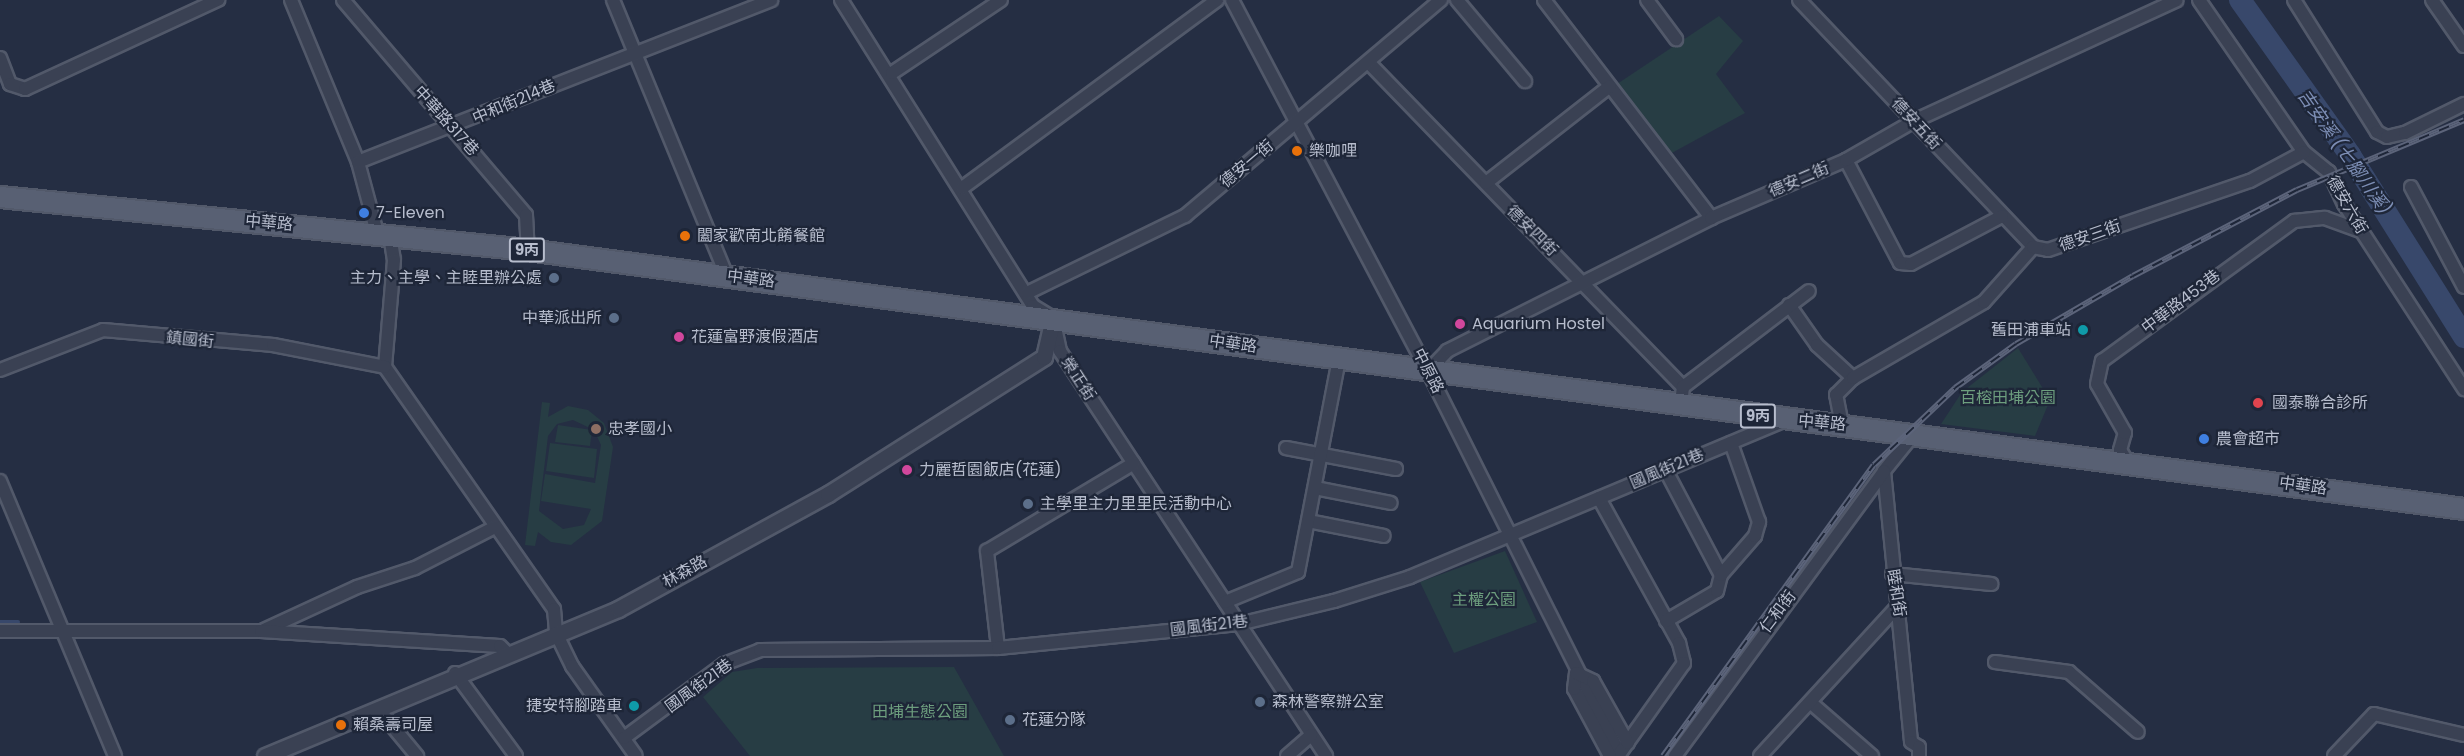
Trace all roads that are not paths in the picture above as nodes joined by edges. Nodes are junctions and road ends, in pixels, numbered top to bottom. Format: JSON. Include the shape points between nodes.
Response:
{"nodes":[{"id":1,"x":218,"y":0,"type":"edge"},
{"id":2,"x":291,"y":0,"type":"edge"},
{"id":3,"x":343,"y":0,"type":"edge"},
{"id":4,"x":614,"y":0,"type":"edge"},
{"id":5,"x":771,"y":0,"type":"edge"},
{"id":6,"x":841,"y":0,"type":"edge"},
{"id":7,"x":1000,"y":0,"type":"edge"},
{"id":8,"x":1217,"y":0,"type":"edge"},
{"id":9,"x":1232,"y":0,"type":"edge"},
{"id":10,"x":1441,"y":0,"type":"edge"},
{"id":11,"x":1457,"y":0,"type":"edge"},
{"id":12,"x":1544,"y":0,"type":"edge"},
{"id":13,"x":1647,"y":0,"type":"edge"},
{"id":14,"x":1799,"y":0,"type":"edge"},
{"id":15,"x":2177,"y":0,"type":"edge"},
{"id":16,"x":2199,"y":0,"type":"edge"},
{"id":17,"x":2294,"y":0,"type":"edge"},
{"id":18,"x":2432,"y":0,"type":"edge"},
{"id":19,"x":1676,"y":39,"type":"dead end"},
{"id":20,"x":2464,"y":46,"type":"edge"},
{"id":21,"x":636,"y":54,"type":"junction"},
{"id":22,"x":0,"y":58,"type":"edge"},
{"id":23,"x":1369,"y":63,"type":"junction"},
{"id":24,"x":892,"y":73,"type":"junction"},
{"id":25,"x":1525,"y":81,"type":"dead end"},
{"id":26,"x":1610,"y":86,"type":"junction"},
{"id":27,"x":2464,"y":104,"type":"edge"},
{"id":28,"x":1914,"y":122,"type":"junction"},
{"id":29,"x":1296,"y":124,"type":"junction"},
{"id":30,"x":455,"y":127,"type":"junction"},
{"id":31,"x":2304,"y":152,"type":"junction"},
{"id":32,"x":1846,"y":160,"type":"junction"},
{"id":33,"x":358,"y":162,"type":"junction"},
{"id":34,"x":1486,"y":183,"type":"junction"},
{"id":35,"x":962,"y":188,"type":"junction"},
{"id":36,"x":2411,"y":188,"type":"dead end"},
{"id":37,"x":0,"y":197,"type":"edge"},
{"id":38,"x":2001,"y":216,"type":"junction"},
{"id":39,"x":1711,"y":218,"type":"junction"},
{"id":40,"x":2362,"y":232,"type":"junction"},
{"id":41,"x":383,"y":234,"type":"junction"},
{"id":42,"x":2033,"y":247,"type":"junction"},
{"id":43,"x":528,"y":250,"type":"junction"},
{"id":44,"x":727,"y":276,"type":"junction"},
{"id":45,"x":1584,"y":284,"type":"junction"},
{"id":46,"x":2464,"y":286,"type":"edge"},
{"id":47,"x":1809,"y":291,"type":"dead end"},
{"id":48,"x":1027,"y":293,"type":"junction"},
{"id":49,"x":1789,"y":305,"type":"junction"},
{"id":50,"x":1053,"y":318,"type":"junction"},
{"id":51,"x":1339,"y":360,"type":"junction"},
{"id":52,"x":385,"y":367,"type":"junction"},
{"id":53,"x":0,"y":370,"type":"edge"},
{"id":54,"x":1428,"y":371,"type":"junction"},
{"id":55,"x":1853,"y":378,"type":"junction"},
{"id":56,"x":2464,"y":389,"type":"edge"},
{"id":57,"x":1682,"y":395,"type":"junction"},
{"id":58,"x":1785,"y":420,"type":"junction"},
{"id":59,"x":1842,"y":424,"type":"junction"},
{"id":60,"x":1913,"y":435,"type":"junction"},
{"id":61,"x":1731,"y":443,"type":"junction"},
{"id":62,"x":1286,"y":447,"type":"dead end"},
{"id":63,"x":1323,"y":454,"type":"junction"},
{"id":64,"x":1134,"y":463,"type":"junction"},
{"id":65,"x":2128,"y":463,"type":"junction"},
{"id":66,"x":1396,"y":469,"type":"dead end"},
{"id":67,"x":1665,"y":469,"type":"junction"},
{"id":68,"x":1884,"y":471,"type":"junction"},
{"id":69,"x":0,"y":481,"type":"edge"},
{"id":70,"x":1316,"y":488,"type":"junction"},
{"id":71,"x":1599,"y":498,"type":"junction"},
{"id":72,"x":1391,"y":503,"type":"dead end"},
{"id":73,"x":2464,"y":509,"type":"edge"},
{"id":74,"x":1308,"y":521,"type":"junction"},
{"id":75,"x":495,"y":527,"type":"junction"},
{"id":76,"x":1507,"y":535,"type":"junction"},
{"id":77,"x":1384,"y":536,"type":"dead end"},
{"id":78,"x":1892,"y":574,"type":"junction"},
{"id":79,"x":1721,"y":575,"type":"junction"},
{"id":80,"x":1992,"y":584,"type":"dead end"},
{"id":81,"x":1225,"y":602,"type":"junction"},
{"id":82,"x":1899,"y":605,"type":"junction"},
{"id":83,"x":1666,"y":621,"type":"junction"},
{"id":84,"x":1239,"y":624,"type":"junction"},
{"id":85,"x":0,"y":631,"type":"edge"},
{"id":86,"x":62,"y":631,"type":"junction"},
{"id":87,"x":261,"y":631,"type":"junction"},
{"id":88,"x":556,"y":633,"type":"junction"},
{"id":89,"x":998,"y":648,"type":"junction"},
{"id":90,"x":507,"y":653,"type":"junction"},
{"id":91,"x":1995,"y":662,"type":"dead end"},
{"id":92,"x":455,"y":673,"type":"junction"},
{"id":93,"x":1811,"y":703,"type":"junction"},
{"id":94,"x":379,"y":710,"type":"junction"},
{"id":95,"x":2138,"y":732,"type":"dead end"},
{"id":96,"x":1311,"y":735,"type":"junction"},
{"id":97,"x":2464,"y":735,"type":"edge"},
{"id":98,"x":624,"y":738,"type":"junction"},
{"id":99,"x":1618,"y":750,"type":"edge"},
{"id":100,"x":115,"y":756,"type":"edge"},
{"id":101,"x":265,"y":756,"type":"edge"},
{"id":102,"x":417,"y":756,"type":"edge"},
{"id":103,"x":516,"y":756,"type":"edge"},
{"id":104,"x":636,"y":756,"type":"edge"},
{"id":105,"x":1287,"y":756,"type":"edge"},
{"id":106,"x":1326,"y":756,"type":"edge"},
{"id":107,"x":1675,"y":756,"type":"edge"},
{"id":108,"x":1760,"y":756,"type":"edge"},
{"id":109,"x":1872,"y":756,"type":"edge"},
{"id":110,"x":1919,"y":756,"type":"edge"},
{"id":111,"x":2334,"y":756,"type":"edge"}],
"edges":[{"from":1,"to":22,"type":"street","via":[[25,89],[10,84]]},
{"from":2,"to":33,"type":"street"},
{"from":3,"to":30,"type":"street","name":"中華路317巷"},
{"from":4,"to":21,"type":"street"},
{"from":5,"to":21,"type":"street","name":"中和街214巷"},
{"from":6,"to":24,"type":"street"},
{"from":7,"to":24,"type":"street"},
{"from":8,"to":35,"type":"street"},
{"from":9,"to":29,"type":"street","name":"中原路"},
{"from":10,"to":23,"type":"street","name":"德安一街","via":[[1374,53]]},
{"from":11,"to":25,"type":"street"},
{"from":12,"to":26,"type":"street"},
{"from":13,"to":19,"type":"street"},
{"from":14,"to":28,"type":"street","name":"德安五街"},
{"from":15,"to":28,"type":"street","name":"德安二街"},
{"from":16,"to":31,"type":"street","name":"德安六街"},
{"from":17,"to":27,"type":"street","via":[[2377,132],[2387,137],[2404,133]]},
{"from":18,"to":20,"type":"street"},
{"from":21,"to":30,"type":"street","name":"中和街214巷"},
{"from":21,"to":44,"type":"street"},
{"from":23,"to":29,"type":"street","name":"德安一街"},
{"from":23,"to":34,"type":"street","name":"德安四街"},
{"from":24,"to":35,"type":"street"},
{"from":26,"to":34,"type":"street"},
{"from":26,"to":39,"type":"street"},
{"from":28,"to":32,"type":"street","name":"德安二街"},
{"from":28,"to":38,"type":"street","name":"德安五街"},
{"from":29,"to":48,"type":"street","name":"德安一街","via":[[1185,216]]},
{"from":29,"to":54,"type":"street","name":"中原路"},
{"from":30,"to":33,"type":"street","name":"中和街214巷"},
{"from":30,"to":43,"type":"street","name":"中華路317巷","via":[[526,215]]},
{"from":31,"to":40,"type":"street","name":"德安六街","via":[[2329,172]]},
{"from":31,"to":42,"type":"street","name":"德安三街","via":[[2250,181],[2048,250]]},
{"from":32,"to":38,"type":"street","via":[[1900,263],[1911,264]]},
{"from":32,"to":39,"type":"street","name":"德安二街"},
{"from":33,"to":41,"type":"street"},
{"from":34,"to":45,"type":"street","name":"德安四街"},
{"from":35,"to":48,"type":"street"},
{"from":36,"to":46,"type":"street"},
{"from":37,"to":41,"type":"main road","name":"中華路","number":"9丙"},
{"from":38,"to":42,"type":"street","name":"德安五街"},
{"from":39,"to":45,"type":"street","name":"德安二街"},
{"from":40,"to":56,"type":"street","name":"德安六街"},
{"from":40,"to":65,"type":"street","name":"中華路453巷","via":[[2325,218],[2294,221],[2102,361],[2097,384],[2125,433],[2120,450]]},
{"from":41,"to":43,"type":"main road","name":"中華路","number":"9丙"},
{"from":41,"to":52,"type":"street","via":[[394,260]]},
{"from":42,"to":55,"type":"street","via":[[1984,302]]},
{"from":43,"to":44,"type":"main road","name":"中華路","number":"9丙"},
{"from":44,"to":50,"type":"main road","name":"中華路","number":"9丙"},
{"from":45,"to":54,"type":"street","name":"德安二街","via":[[1447,351]]},
{"from":45,"to":57,"type":"street","name":"德安四街"},
{"from":47,"to":49,"type":"street"},
{"from":48,"to":50,"type":"street","via":[[1033,306]]},
{"from":49,"to":55,"type":"street","via":[[1817,345]]},
{"from":49,"to":57,"type":"street"},
{"from":50,"to":51,"type":"main road","name":"中華路","number":"9丙"},
{"from":50,"to":64,"type":"street","name":"榮正街","via":[[1060,351]]},
{"from":50,"to":88,"type":"street","name":"林森路","via":[[1044,357],[898,450],[618,609]]},
{"from":51,"to":54,"type":"main road","name":"中華路","number":"9丙"},
{"from":51,"to":63,"type":"street"},
{"from":52,"to":53,"type":"street","name":"鎮國街","via":[[273,345],[103,330]]},
{"from":52,"to":75,"type":"street"},
{"from":54,"to":57,"type":"main road","name":"中華路","number":"9丙"},
{"from":54,"to":76,"type":"street","name":"中原路"},
{"from":55,"to":59,"type":"street","via":[[1836,394]]},
{"from":57,"to":58,"type":"main road","name":"中華路","number":"9丙"},
{"from":58,"to":59,"type":"main road","name":"中華路","number":"9丙"},
{"from":58,"to":61,"type":"street","name":"國風街21巷"},
{"from":59,"to":60,"type":"main road","name":"中華路","number":"9丙"},
{"from":60,"to":65,"type":"main road","name":"中華路","number":"9丙"},
{"from":60,"to":68,"type":"street"},
{"from":61,"to":67,"type":"street","name":"國風街21巷"},
{"from":61,"to":79,"type":"street","via":[[1759,522],[1755,536]]},
{"from":62,"to":63,"type":"street"},
{"from":63,"to":66,"type":"street"},
{"from":63,"to":70,"type":"street"},
{"from":64,"to":81,"type":"street","name":"榮正街"},
{"from":64,"to":89,"type":"street","via":[[987,551]]},
{"from":65,"to":73,"type":"main road","name":"中華路","number":"9丙"},
{"from":67,"to":71,"type":"street","name":"國風街21巷"},
{"from":67,"to":79,"type":"street"},
{"from":68,"to":78,"type":"street","name":"睦和街"},
{"from":68,"to":107,"type":"street","name":"仁和街"},
{"from":69,"to":86,"type":"street"},
{"from":70,"to":72,"type":"street"},
{"from":70,"to":74,"type":"street"},
{"from":71,"to":76,"type":"street","name":"國風街21巷"},
{"from":71,"to":83,"type":"street"},
{"from":74,"to":77,"type":"street"},
{"from":74,"to":81,"type":"street","via":[[1298,572]]},
{"from":75,"to":87,"type":"street","via":[[415,568],[357,587]]},
{"from":75,"to":88,"type":"street","via":[[554,609]]},
{"from":76,"to":84,"type":"street","name":"國風街21巷","via":[[1410,577]]},
{"from":76,"to":99,"type":"street","name":"中原路"},
{"from":78,"to":80,"type":"street"},
{"from":78,"to":82,"type":"street","name":"睦和街"},
{"from":79,"to":83,"type":"street","via":[[1717,591]]},
{"from":81,"to":84,"type":"street","name":"榮正街"},
{"from":82,"to":93,"type":"street"},
{"from":82,"to":110,"type":"street","name":"睦和街","via":[[1911,742],[1920,747]]},
{"from":83,"to":99,"type":"street","via":[[1682,653],[1681,674]]},
{"from":84,"to":89,"type":"street","name":"國風街21巷"},
{"from":84,"to":96,"type":"street","name":"榮正街"},
{"from":85,"to":86,"type":"street"},
{"from":86,"to":87,"type":"street"},
{"from":86,"to":100,"type":"street"},
{"from":87,"to":90,"type":"street","via":[[500,646]]},
{"from":88,"to":90,"type":"street","name":"林森路"},
{"from":88,"to":98,"type":"street"},
{"from":89,"to":98,"type":"street","name":"國風街21巷","via":[[760,650],[724,664]]},
{"from":90,"to":92,"type":"street","name":"林森路"},
{"from":91,"to":95,"type":"street","via":[[2069,672]]},
{"from":92,"to":94,"type":"street","name":"林森路"},
{"from":92,"to":103,"type":"street"},
{"from":93,"to":108,"type":"street"},
{"from":93,"to":109,"type":"street"},
{"from":94,"to":101,"type":"street","name":"林森路"},
{"from":94,"to":102,"type":"street"},
{"from":96,"to":105,"type":"street"},
{"from":96,"to":106,"type":"street","name":"榮正街"},
{"from":97,"to":111,"type":"street","via":[[2374,714]]},
{"from":98,"to":104,"type":"street"}]}
